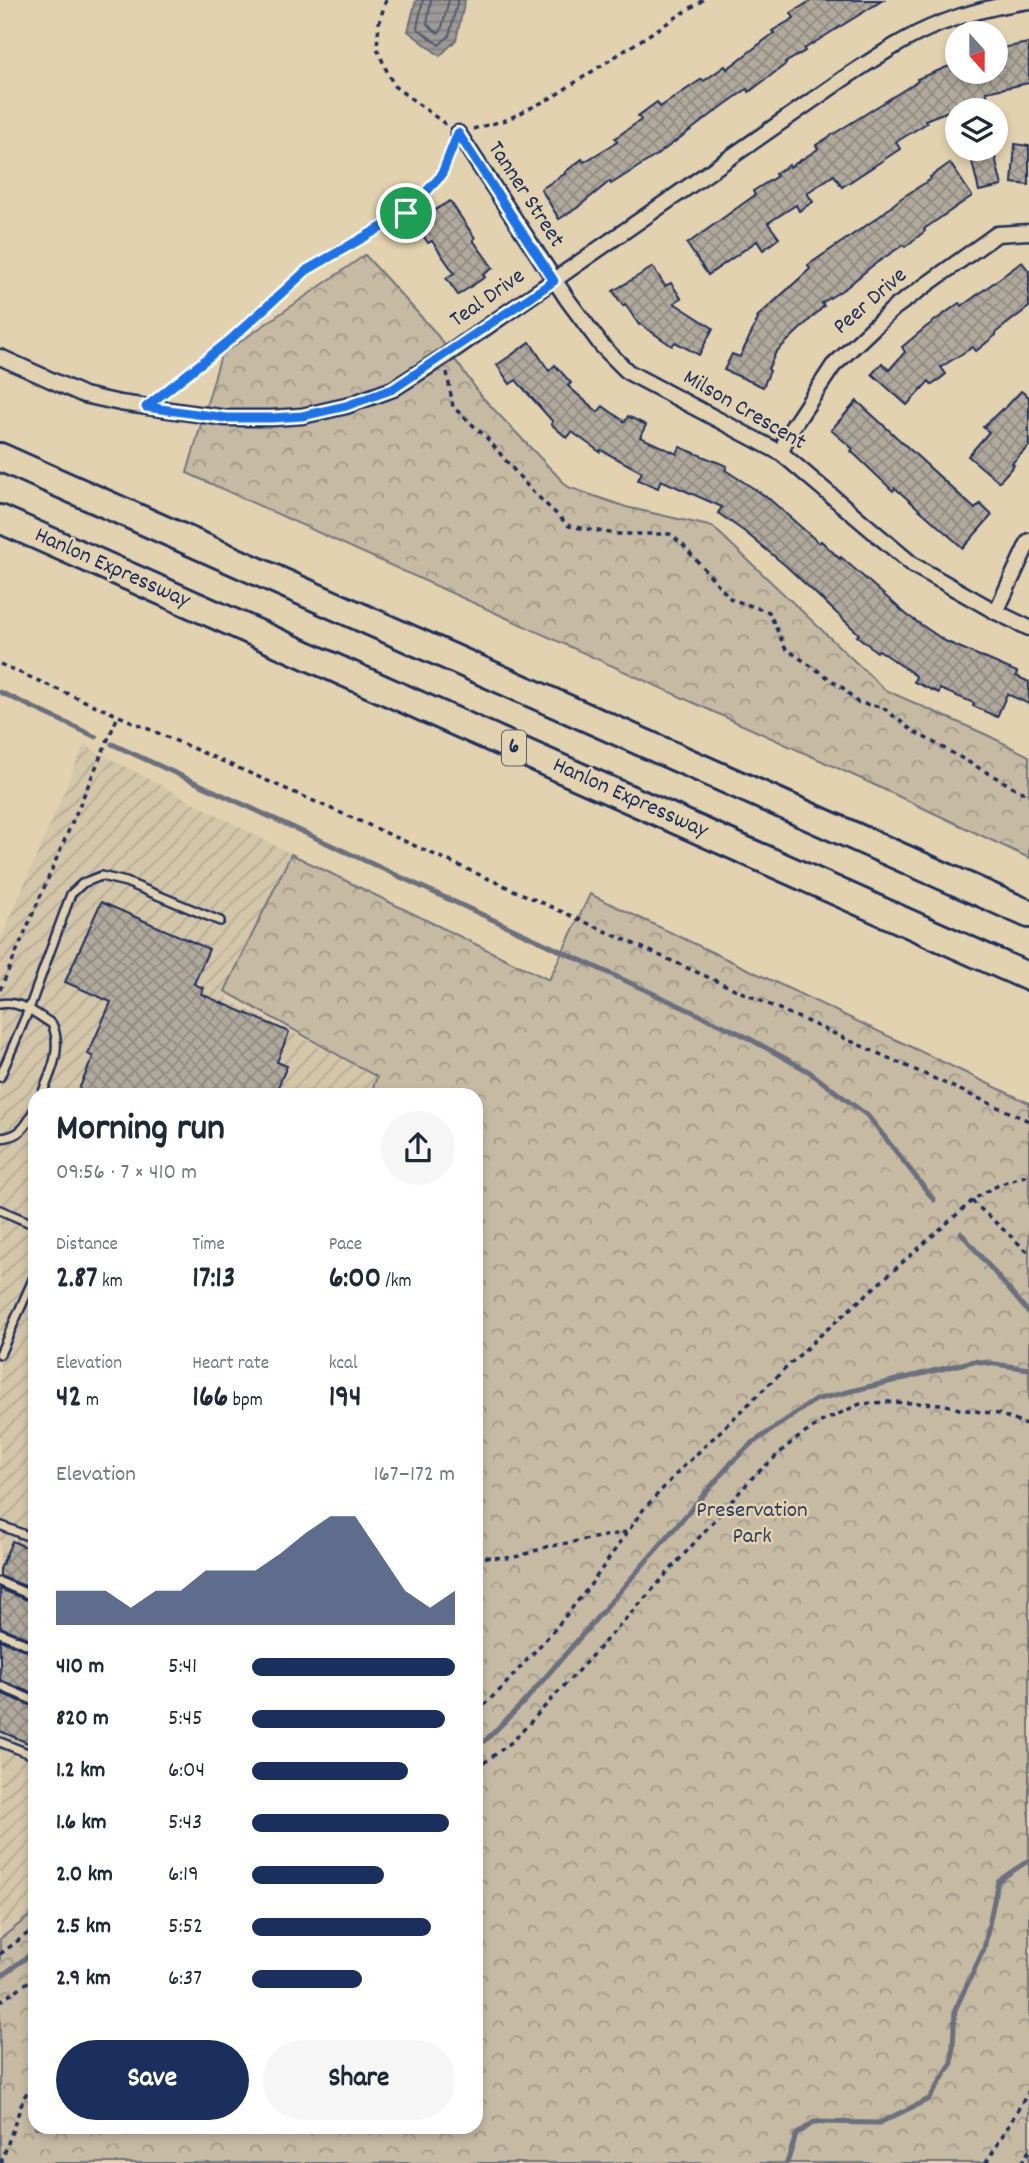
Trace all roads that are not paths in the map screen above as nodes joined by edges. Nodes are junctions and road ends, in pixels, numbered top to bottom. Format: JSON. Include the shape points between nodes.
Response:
{"nodes":[{"id":1,"x":1029,"y":1,"type":"edge"},
{"id":2,"x":458,"y":133,"type":"road end"},
{"id":3,"x":1029,"y":232,"type":"edge"},
{"id":4,"x":554,"y":281,"type":"junction"},
{"id":5,"x":0,"y":357,"type":"edge"},
{"id":6,"x":782,"y":453,"type":"junction"},
{"id":7,"x":0,"y":457,"type":"edge"},
{"id":8,"x":0,"y":519,"type":"edge"},
{"id":9,"x":1029,"y":541,"type":"edge"},
{"id":10,"x":996,"y":612,"type":"junction"},
{"id":11,"x":1029,"y":628,"type":"edge"},
{"id":12,"x":1029,"y":914,"type":"edge"},
{"id":13,"x":220,"y":921,"type":"dead end"},
{"id":14,"x":1029,"y":977,"type":"edge"},
{"id":15,"x":0,"y":1004,"type":"edge"},
{"id":16,"x":29,"y":1009,"type":"junction"},
{"id":17,"x":0,"y":1077,"type":"edge"},
{"id":18,"x":44,"y":1088,"type":"edge"},
{"id":19,"x":28,"y":1124,"type":"edge"},
{"id":20,"x":0,"y":1138,"type":"edge"},
{"id":21,"x":0,"y":1210,"type":"edge"},
{"id":22,"x":28,"y":1222,"type":"edge"},
{"id":23,"x":28,"y":1291,"type":"edge"},
{"id":24,"x":0,"y":1354,"type":"edge"},
{"id":25,"x":0,"y":1527,"type":"edge"},
{"id":26,"x":28,"y":1536,"type":"edge"},
{"id":27,"x":0,"y":1582,"type":"edge"},
{"id":28,"x":28,"y":1594,"type":"edge"},
{"id":29,"x":0,"y":1633,"type":"edge"},
{"id":30,"x":28,"y":1645,"type":"edge"},
{"id":31,"x":0,"y":1686,"type":"edge"},
{"id":32,"x":28,"y":1698,"type":"edge"},
{"id":33,"x":0,"y":1742,"type":"edge"},
{"id":34,"x":28,"y":1753,"type":"edge"}],
"edges":[{"from":1,"to":4,"type":"street","name":"Teal Drive","via":[[938,24],[895,46]]},
{"from":2,"to":4,"type":"street","name":"Tanner Street"},
{"from":3,"to":6,"type":"street","name":"Peer Drive","via":[[997,234],[894,308],[833,366],[788,435]]},
{"from":4,"to":5,"type":"street","name":"Teal Drive","via":[[393,389],[302,416],[226,418],[120,403],[84,394]]},
{"from":4,"to":6,"type":"street","name":"Milson Crescent","via":[[602,346],[628,372]]},
{"from":6,"to":10,"type":"street","name":"Milson Crescent","via":[[913,565]]},
{"from":7,"to":12,"type":"highway"},
{"from":8,"to":14,"type":"highway","name":"Hanlon Expressway","number":"6"},
{"from":9,"to":10,"type":"street"},
{"from":10,"to":11,"type":"street","name":"Milson Crescent"},
{"from":13,"to":16,"type":"lane","via":[[125,882],[101,876],[83,883],[71,894]]},
{"from":15,"to":16,"type":"lane"},
{"from":16,"to":17,"type":"lane"},
{"from":16,"to":18,"type":"lane","via":[[52,1024],[58,1043]]},
{"from":19,"to":20,"type":"lane","via":[[15,1136]]},
{"from":21,"to":22,"type":"lane"},
{"from":23,"to":24,"type":"lane"},
{"from":25,"to":26,"type":"lane"},
{"from":27,"to":28,"type":"lane"},
{"from":29,"to":30,"type":"lane"},
{"from":31,"to":32,"type":"lane"},
{"from":33,"to":34,"type":"lane"}]}
